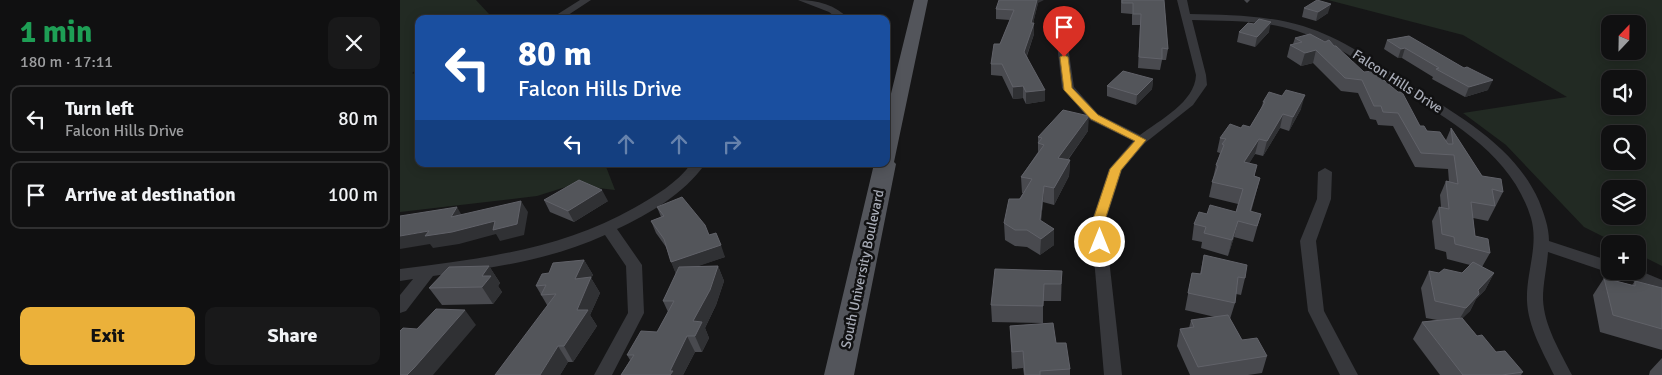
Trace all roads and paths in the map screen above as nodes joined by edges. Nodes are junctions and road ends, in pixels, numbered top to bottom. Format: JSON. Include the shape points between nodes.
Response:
{"nodes":[{"id":1,"x":570,"y":0,"type":"edge"},
{"id":2,"x":803,"y":0,"type":"edge"},
{"id":3,"x":921,"y":0,"type":"edge"},
{"id":4,"x":1182,"y":0,"type":"edge"},
{"id":5,"x":583,"y":1,"type":"edge"},
{"id":6,"x":561,"y":15,"type":"edge"},
{"id":7,"x":839,"y":15,"type":"edge"},
{"id":8,"x":1068,"y":15,"type":"dead end"},
{"id":9,"x":1186,"y":17,"type":"junction"},
{"id":10,"x":1141,"y":140,"type":"junction"},
{"id":11,"x":890,"y":142,"type":"edge"},
{"id":12,"x":695,"y":167,"type":"edge"},
{"id":13,"x":884,"y":167,"type":"edge"},
{"id":14,"x":1325,"y":172,"type":"dead end"},
{"id":15,"x":608,"y":228,"type":"junction"},
{"id":16,"x":1541,"y":244,"type":"junction"},
{"id":17,"x":1601,"y":264,"type":"edge"},
{"id":18,"x":428,"y":272,"type":"junction"},
{"id":19,"x":400,"y":275,"type":"edge"},
{"id":20,"x":1645,"y":280,"type":"edge"},
{"id":21,"x":1662,"y":287,"type":"edge"},
{"id":22,"x":400,"y":308,"type":"edge"},
{"id":23,"x":603,"y":375,"type":"edge"},
{"id":24,"x":839,"y":375,"type":"edge"},
{"id":25,"x":1113,"y":375,"type":"edge"},
{"id":26,"x":1349,"y":375,"type":"edge"},
{"id":27,"x":1563,"y":375,"type":"edge"}],
"edges":[{"from":1,"to":5,"type":"street"},
{"from":2,"to":7,"type":"street"},
{"from":3,"to":11,"type":"main road"},
{"from":4,"to":9,"type":"street"},
{"from":5,"to":6,"type":"street"},
{"from":8,"to":10,"type":"street","via":[[1060,26],[1068,88],[1094,117]]},
{"from":9,"to":10,"type":"street","via":[[1202,75],[1200,85],[1189,103]]},
{"from":9,"to":16,"type":"street","name":"Falcon Hills Drive","via":[[1274,22],[1338,42],[1438,108],[1494,150],[1526,188],[1539,220]]},
{"from":10,"to":25,"type":"street","via":[[1116,169],[1098,223]]},
{"from":12,"to":15,"type":"street","via":[[662,197]]},
{"from":13,"to":24,"type":"main road","name":"South University Boulevard"},
{"from":14,"to":26,"type":"street","via":[[1324,199],[1308,241],[1316,311]]},
{"from":15,"to":18,"type":"street","via":[[531,256]]},
{"from":15,"to":23,"type":"street","via":[[634,265],[636,313]]},
{"from":16,"to":17,"type":"street"},
{"from":16,"to":27,"type":"street","name":"Falcon Hills Drive","via":[[1535,302],[1544,336]]},
{"from":18,"to":19,"type":"street"},
{"from":18,"to":22,"type":"street"},
{"from":20,"to":21,"type":"street"}]}
